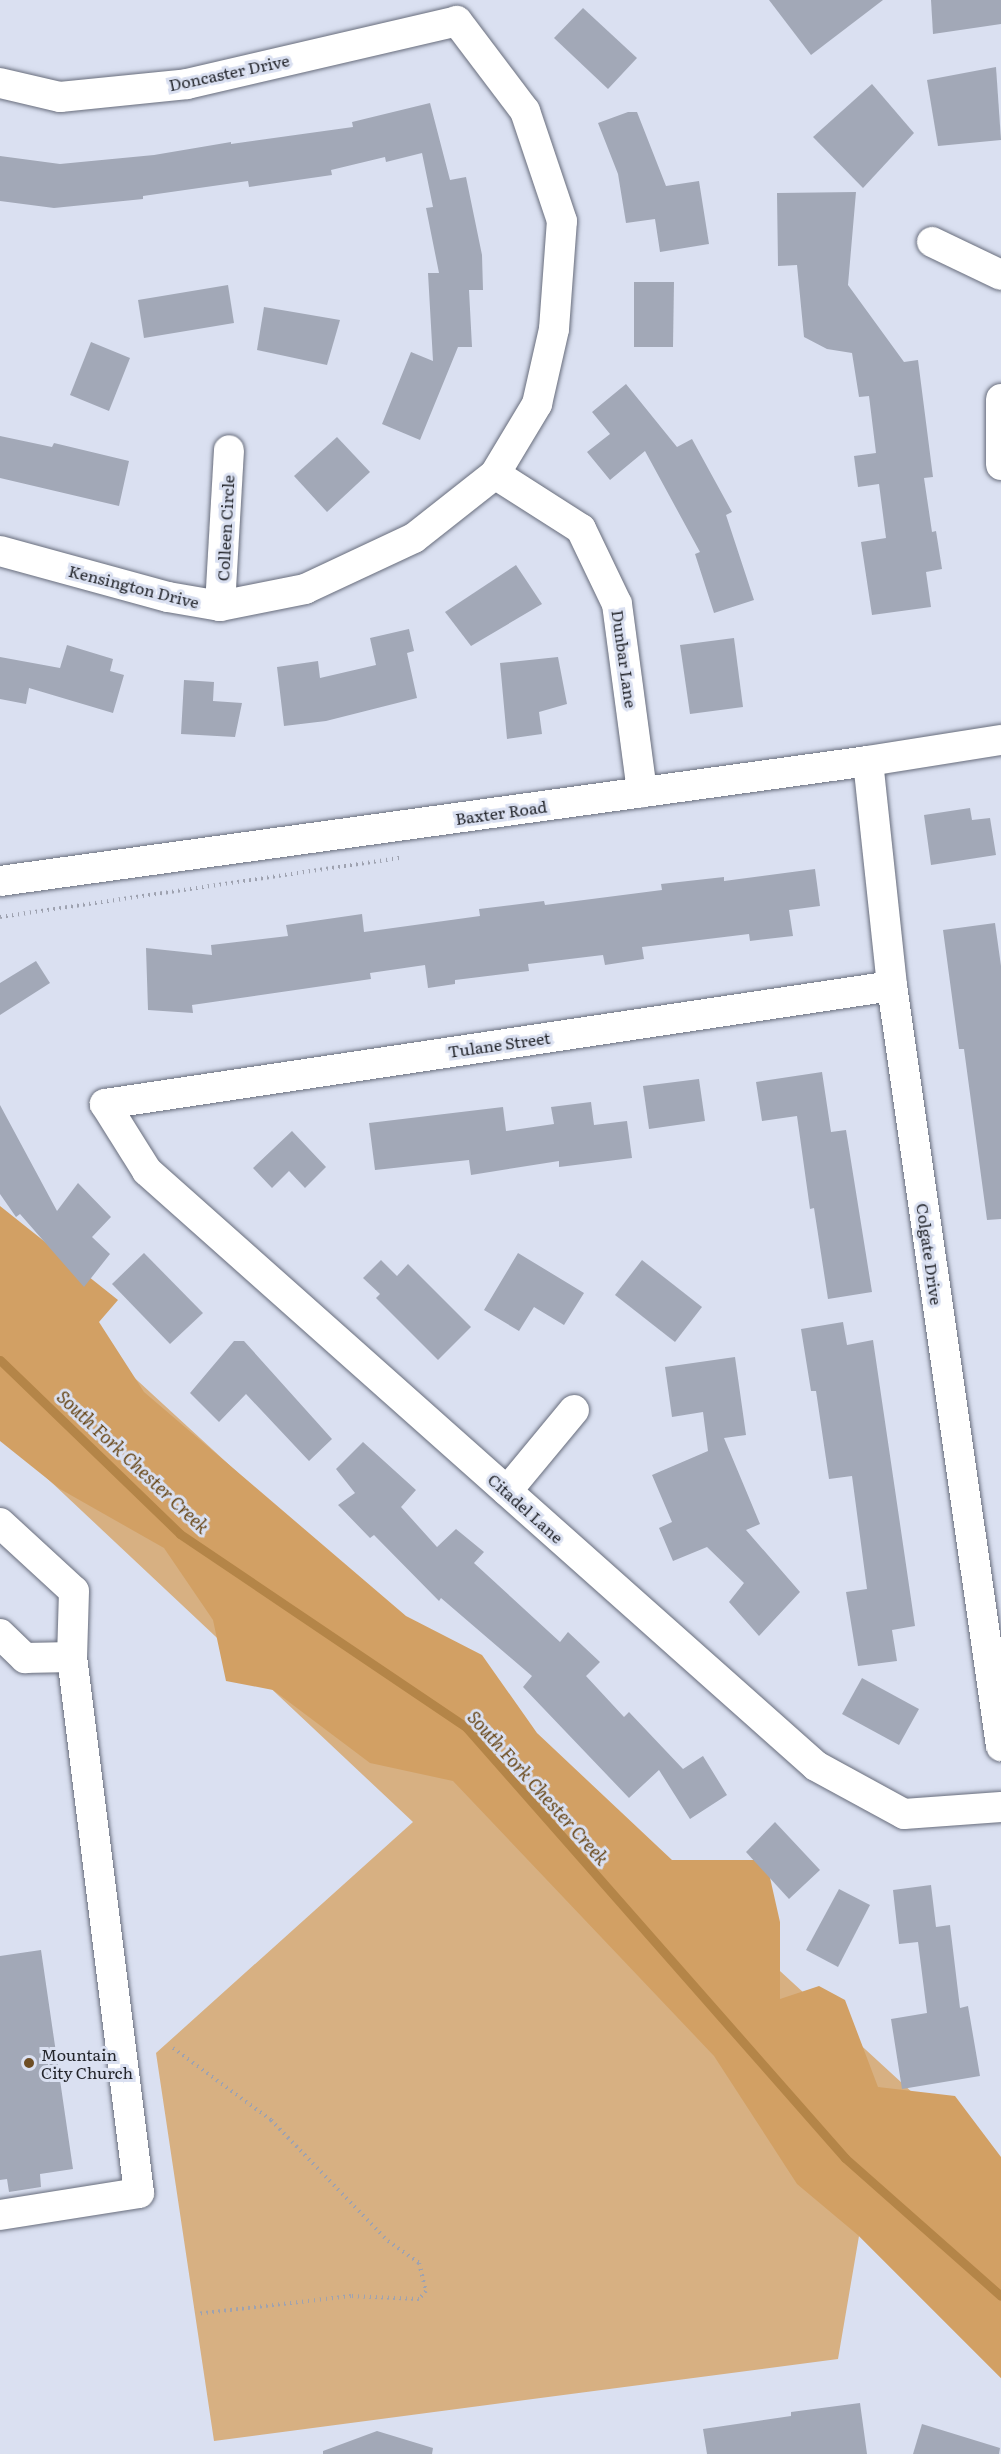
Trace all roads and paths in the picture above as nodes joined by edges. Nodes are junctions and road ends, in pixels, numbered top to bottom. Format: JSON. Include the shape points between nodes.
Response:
{"nodes":[{"id":1,"x":462,"y":10,"type":"edge"},
{"id":2,"x":0,"y":83,"type":"edge"},
{"id":3,"x":932,"y":242,"type":"dead end"},
{"id":4,"x":1001,"y":275,"type":"edge"},
{"id":5,"x":1001,"y":399,"type":"edge"},
{"id":6,"x":230,"y":450,"type":"dead end"},
{"id":7,"x":1001,"y":465,"type":"edge"},
{"id":8,"x":495,"y":474,"type":"junction"},
{"id":9,"x":0,"y":551,"type":"edge"},
{"id":10,"x":220,"y":606,"type":"junction"},
{"id":11,"x":1001,"y":740,"type":"edge"},
{"id":12,"x":868,"y":761,"type":"junction"},
{"id":13,"x":642,"y":792,"type":"junction"},
{"id":14,"x":0,"y":881,"type":"edge"},
{"id":15,"x":892,"y":986,"type":"junction"},
{"id":16,"x":105,"y":1104,"type":"joint"},
{"id":17,"x":574,"y":1410,"type":"dead end"},
{"id":18,"x":507,"y":1491,"type":"junction"},
{"id":19,"x":0,"y":1523,"type":"edge"},
{"id":20,"x":0,"y":1634,"type":"edge"},
{"id":21,"x":72,"y":1657,"type":"junction"},
{"id":22,"x":1001,"y":1746,"type":"edge"},
{"id":23,"x":1001,"y":1807,"type":"edge"},
{"id":24,"x":173,"y":2048,"type":"dead end"},
{"id":25,"x":0,"y":2215,"type":"edge"},
{"id":26,"x":196,"y":2314,"type":"dead end"}],
"edges":[{"from":1,"to":2,"type":"street","name":"Doncaster Drive","via":[[187,84],[60,97]]},
{"from":1,"to":8,"type":"street","name":"Kensington Drive","via":[[525,111],[562,221],[554,329],[537,404]]},
{"from":3,"to":4,"type":"street"},
{"from":5,"to":7,"type":"street"},
{"from":6,"to":10,"type":"street","name":"Colleen Circle"},
{"from":8,"to":10,"type":"street","name":"Kensington Drive","via":[[414,538],[305,589]]},
{"from":8,"to":13,"type":"street","name":"Dunbar Lane","via":[[581,529],[617,604]]},
{"from":9,"to":10,"type":"street","name":"Kensington Drive","via":[[168,597]]},
{"from":11,"to":12,"type":"street","name":"Baxter Road"},
{"from":12,"to":13,"type":"street","name":"Baxter Road"},
{"from":12,"to":15,"type":"street","name":"Colgate Drive"},
{"from":13,"to":14,"type":"street","name":"Baxter Road"},
{"from":15,"to":16,"type":"street","name":"Tulane Street"},
{"from":15,"to":22,"type":"street","name":"Colgate Drive"},
{"from":16,"to":18,"type":"street","name":"Citadel Lane","via":[[147,1170]]},
{"from":17,"to":18,"type":"street"},
{"from":18,"to":23,"type":"street","name":"Citadel Lane","via":[[816,1766],[904,1814]]},
{"from":19,"to":21,"type":"street","via":[[74,1592]]},
{"from":20,"to":21,"type":"street","via":[[26,1658]]},
{"from":21,"to":25,"type":"street","via":[[139,2193]]},
{"from":24,"to":26,"type":"path","via":[[271,2120],[388,2241],[419,2264],[426,2291],[418,2299],[351,2296]]}]}
